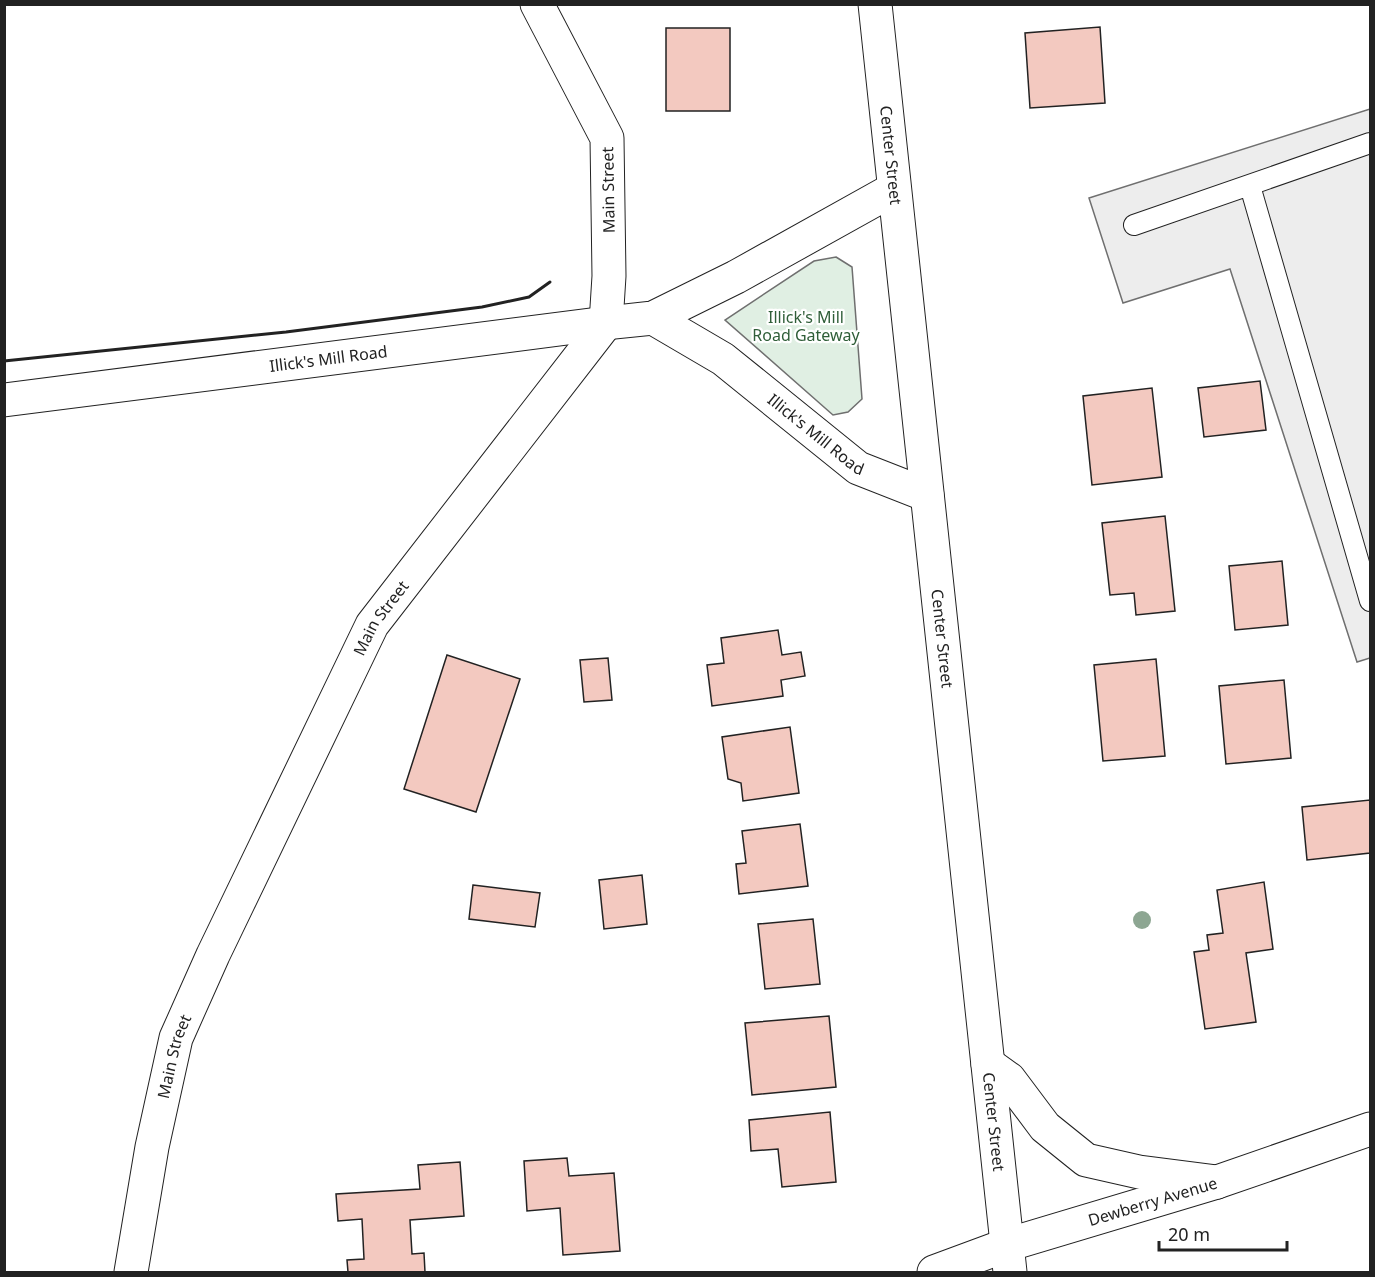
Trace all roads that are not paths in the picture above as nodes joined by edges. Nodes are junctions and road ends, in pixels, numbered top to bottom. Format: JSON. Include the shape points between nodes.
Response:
{"nodes":[{"id":1,"x":537,"y":4,"type":"edge"},
{"id":2,"x":874,"y":4,"type":"edge"},
{"id":3,"x":1371,"y":143,"type":"edge"},
{"id":4,"x":1250,"y":186,"type":"junction"},
{"id":5,"x":894,"y":189,"type":"junction"},
{"id":6,"x":1134,"y":225,"type":"dead end"},
{"id":7,"x":652,"y":318,"type":"junction"},
{"id":8,"x":606,"y":322,"type":"junction"},
{"id":9,"x":4,"y":400,"type":"edge"},
{"id":10,"x":927,"y":495,"type":"junction"},
{"id":11,"x":1371,"y":601,"type":"edge"},
{"id":12,"x":988,"y":1064,"type":"junction"},
{"id":13,"x":1371,"y":1129,"type":"edge"},
{"id":14,"x":1217,"y":1182,"type":"junction"},
{"id":15,"x":1009,"y":1259,"type":"edge"},
{"id":16,"x":131,"y":1272,"type":"edge"},
{"id":17,"x":934,"y":1272,"type":"edge"}],
"edges":[{"from":1,"to":8,"type":"street","name":"Main Street","via":[[607,138]]},
{"from":2,"to":5,"type":"street","name":"Center Street"},
{"from":3,"to":4,"type":"lane"},
{"from":4,"to":6,"type":"lane"},
{"from":4,"to":11,"type":"lane"},
{"from":5,"to":7,"type":"street","name":"Illick's Mill Road","via":[[736,277]]},
{"from":5,"to":10,"type":"street","name":"Center Street"},
{"from":7,"to":8,"type":"street","name":"Illick's Mill Road"},
{"from":7,"to":10,"type":"street","name":"Illick's Mill Road","via":[[723,359],[858,468]]},
{"from":8,"to":9,"type":"street","name":"Illick's Mill Road"},
{"from":8,"to":16,"type":"street","name":"Main Street","via":[[372,625],[176,1038]]},
{"from":10,"to":12,"type":"street","name":"Center Street"},
{"from":12,"to":14,"type":"street","via":[[1009,1080],[1045,1127],[1086,1160],[1139,1172]]},
{"from":12,"to":15,"type":"street","name":"Center Street"},
{"from":13,"to":14,"type":"street","name":"Dewberry Avenue"},
{"from":14,"to":15,"type":"street","name":"Dewberry Avenue"},
{"from":15,"to":17,"type":"street","name":"Dewberry Avenue"}]}
